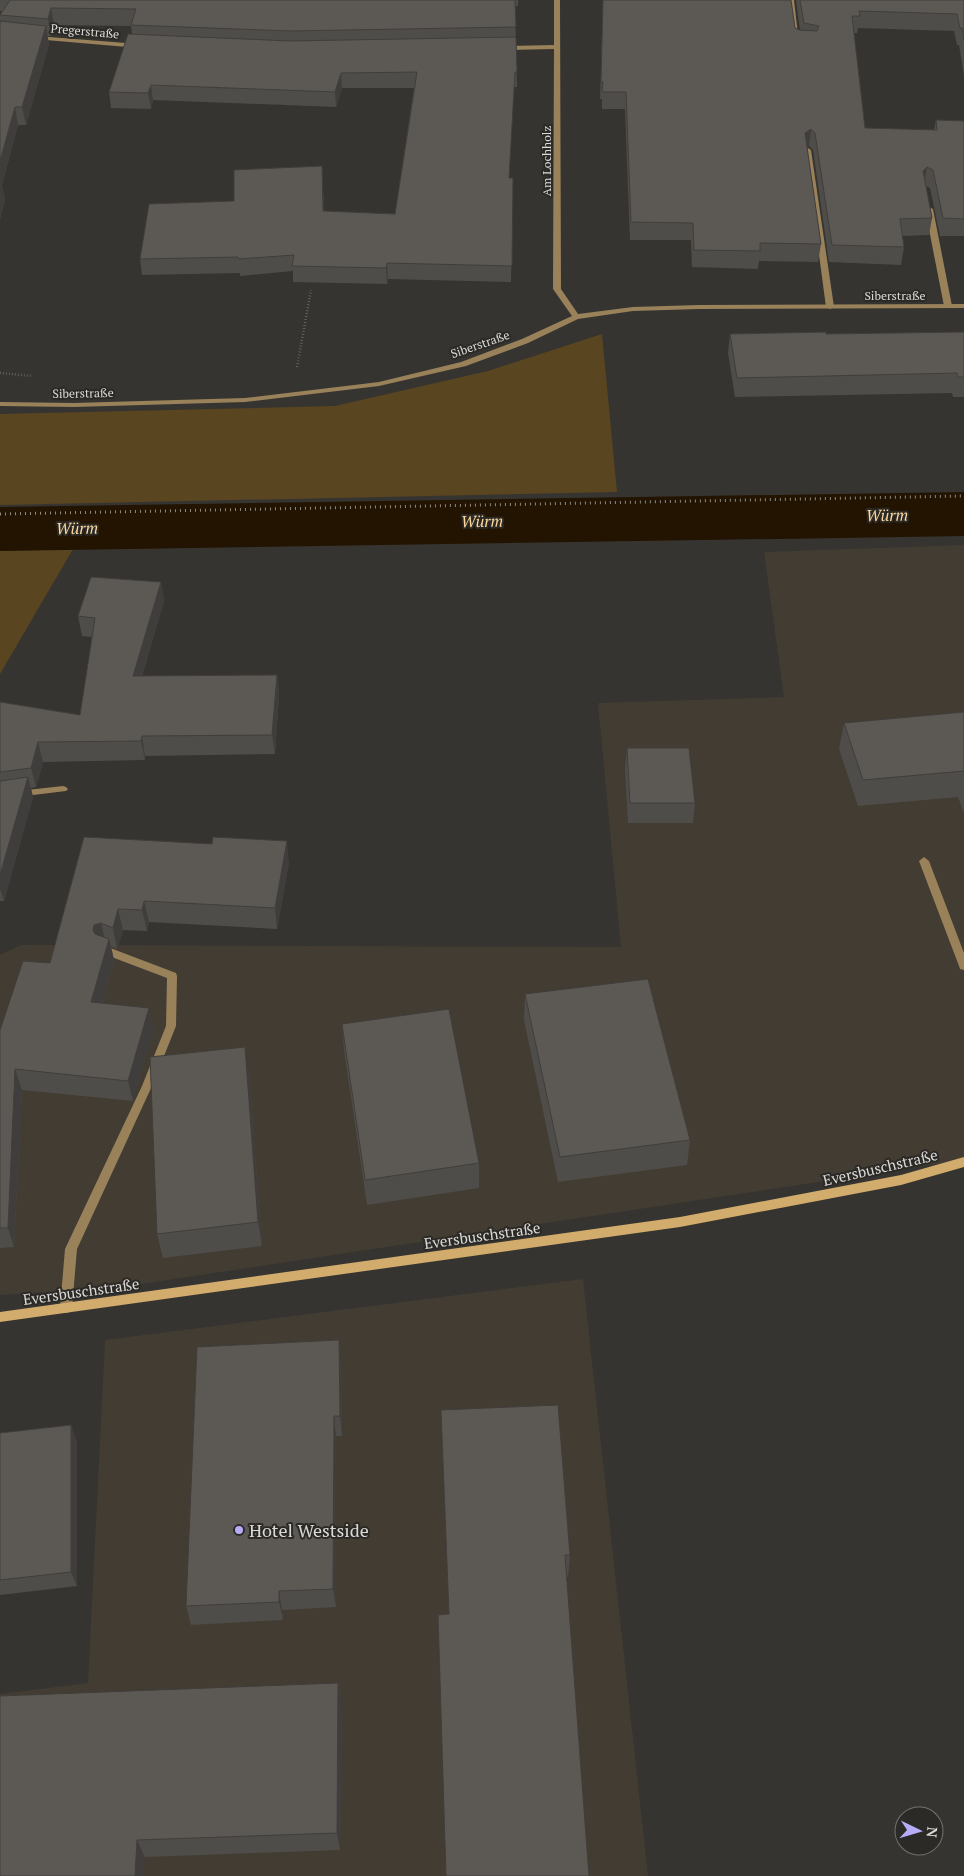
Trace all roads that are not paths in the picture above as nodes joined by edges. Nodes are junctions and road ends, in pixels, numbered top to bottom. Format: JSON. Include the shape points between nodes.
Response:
{"nodes":[{"id":1,"x":556,"y":0,"type":"edge"},
{"id":2,"x":791,"y":0,"type":"edge"},
{"id":3,"x":30,"y":38,"type":"edge"},
{"id":4,"x":797,"y":43,"type":"edge"},
{"id":5,"x":151,"y":47,"type":"edge"},
{"id":6,"x":557,"y":47,"type":"junction"},
{"id":7,"x":499,"y":48,"type":"edge"},
{"id":8,"x":808,"y":150,"type":"edge"},
{"id":9,"x":927,"y":197,"type":"edge"},
{"id":10,"x":948,"y":306,"type":"junction"},
{"id":11,"x":964,"y":306,"type":"edge"},
{"id":12,"x":830,"y":307,"type":"junction"},
{"id":13,"x":576,"y":317,"type":"junction"},
{"id":14,"x":0,"y":404,"type":"edge"},
{"id":15,"x":63,"y":789,"type":"dead end"},
{"id":16,"x":0,"y":796,"type":"edge"},
{"id":17,"x":924,"y":861,"type":"dead end"},
{"id":18,"x":105,"y":950,"type":"edge"},
{"id":19,"x":964,"y":966,"type":"edge"},
{"id":20,"x":964,"y":1162,"type":"edge"},
{"id":21,"x":66,"y":1308,"type":"junction"},
{"id":22,"x":0,"y":1317,"type":"edge"}],
"edges":[{"from":1,"to":6,"type":"street","name":"Am Lochholz"},
{"from":2,"to":4,"type":"street"},
{"from":3,"to":5,"type":"street","name":"Pregerstraße"},
{"from":6,"to":7,"type":"street"},
{"from":6,"to":13,"type":"street","name":"Am Lochholz","via":[[557,289]]},
{"from":8,"to":12,"type":"street"},
{"from":9,"to":10,"type":"street"},
{"from":10,"to":11,"type":"street","name":"Siberstraße"},
{"from":10,"to":12,"type":"street","name":"Siberstraße"},
{"from":12,"to":13,"type":"street","name":"Siberstraße","via":[[643,309]]},
{"from":13,"to":14,"type":"street","name":"Siberstraße","via":[[462,364],[379,384],[245,400]]},
{"from":15,"to":16,"type":"street"},
{"from":17,"to":19,"type":"street"},
{"from":18,"to":21,"type":"street","via":[[172,976],[172,1026],[71,1249]]},
{"from":20,"to":21,"type":"main road","name":"Eversbuschstraße","via":[[901,1180],[680,1222]]},
{"from":21,"to":22,"type":"main road","name":"Eversbuschstraße"}]}
